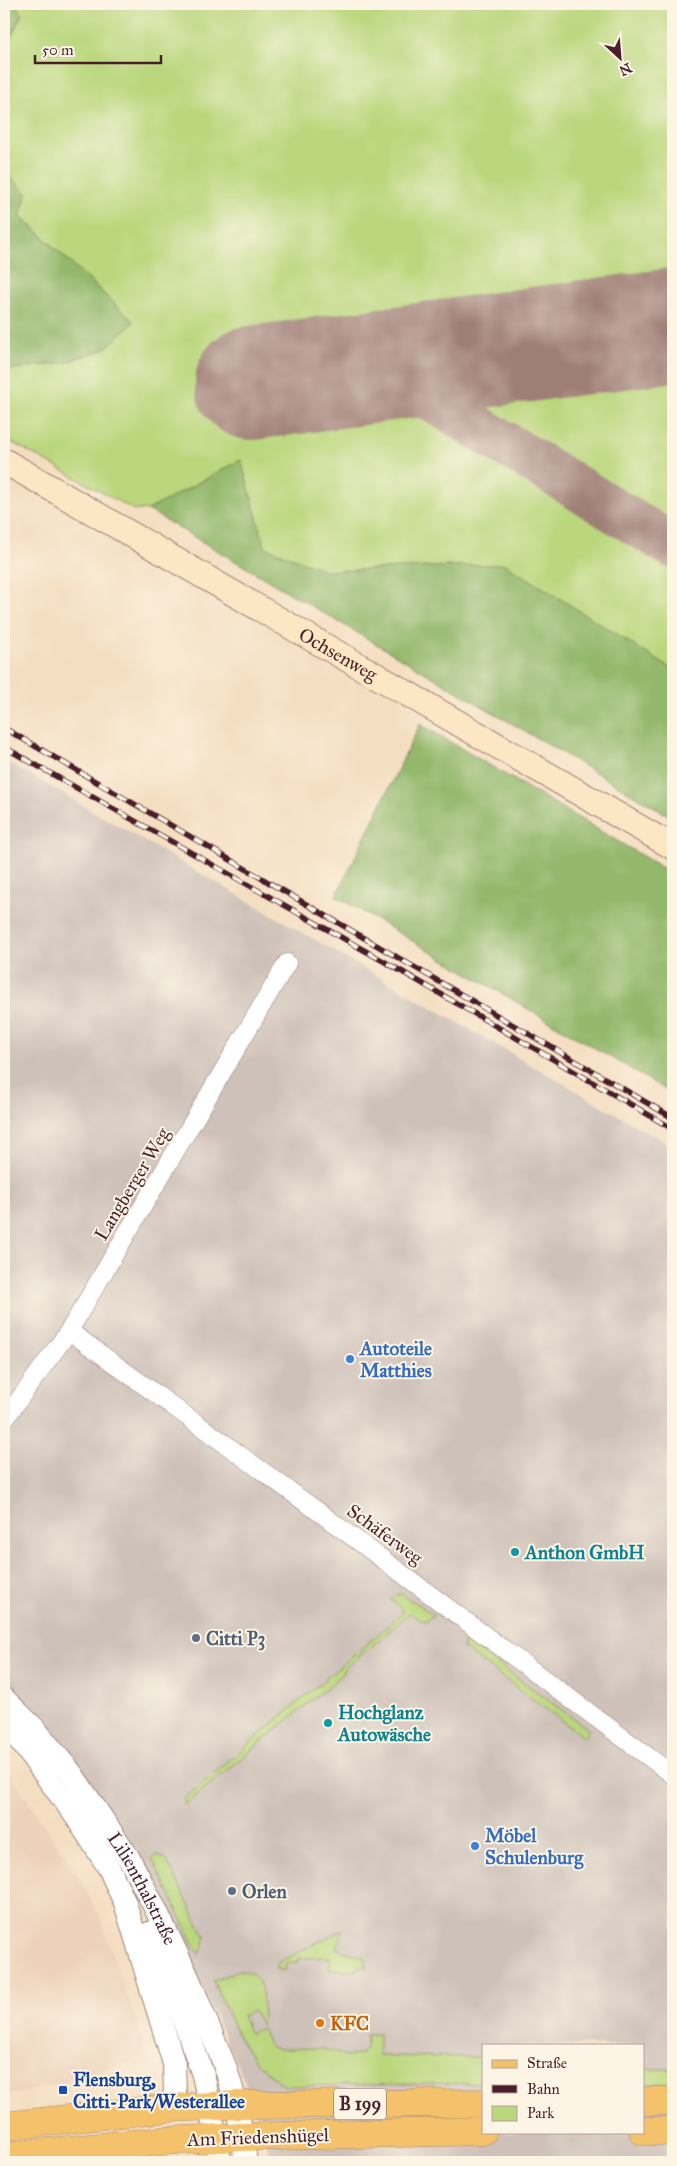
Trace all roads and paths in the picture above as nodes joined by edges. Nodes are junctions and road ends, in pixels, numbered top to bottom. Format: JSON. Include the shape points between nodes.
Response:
{"nodes":[{"id":1,"x":4,"y":461,"type":"edge"},
{"id":2,"x":673,"y":848,"type":"edge"},
{"id":3,"x":287,"y":963,"type":"dead end"},
{"id":4,"x":70,"y":1331,"type":"junction"},
{"id":5,"x":4,"y":1420,"type":"edge"},
{"id":6,"x":4,"y":1699,"type":"edge"},
{"id":7,"x":4,"y":1719,"type":"edge"},
{"id":8,"x":673,"y":1775,"type":"edge"},
{"id":9,"x":125,"y":1902,"type":"junction"},
{"id":10,"x":673,"y":2101,"type":"edge"},
{"id":11,"x":644,"y":2102,"type":"edge"},
{"id":12,"x":482,"y":2103,"type":"edge"},
{"id":13,"x":224,"y":2105,"type":"junction"},
{"id":14,"x":169,"y":2108,"type":"junction"},
{"id":15,"x":4,"y":2126,"type":"edge"},
{"id":16,"x":482,"y":2131,"type":"edge"},
{"id":17,"x":644,"y":2131,"type":"edge"},
{"id":18,"x":673,"y":2131,"type":"edge"},
{"id":19,"x":217,"y":2150,"type":"edge"},
{"id":20,"x":244,"y":2150,"type":"edge"},
{"id":21,"x":4,"y":2156,"type":"edge"}],
"edges":[{"from":1,"to":2,"type":"main road","name":"Ochsenweg"},
{"from":3,"to":4,"type":"street","name":"Langberger Weg"},
{"from":4,"to":5,"type":"street","name":"Langberger Weg"},
{"from":4,"to":8,"type":"street","name":"Schäferweg"},
{"from":6,"to":13,"type":"street","name":"Lilienthalstraße","via":[[35,1729],[72,1774],[129,1858],[188,1977],[225,2066]]},
{"from":7,"to":9,"type":"street","name":"Lilienthalstraße","via":[[77,1818],[109,1868]]},
{"from":9,"to":13,"type":"street","name":"Lilienthalstraße","via":[[144,1922],[162,1960],[198,2062]]},
{"from":9,"to":14,"type":"street","name":"Lilienthalstraße","via":[[174,2064],[175,2092]]},
{"from":10,"to":11,"type":"main road"},
{"from":12,"to":13,"type":"main road","name":"Am Friedenshügel","number":"B 199"},
{"from":13,"to":14,"type":"main road","name":"Am Friedenshügel","number":"B 199"},
{"from":13,"to":19,"type":"street"},
{"from":13,"to":20,"type":"street"},
{"from":14,"to":15,"type":"main road","name":"Am Friedenshügel","number":"B 199"},
{"from":16,"to":20,"type":"main road","name":"Am Friedenshügel","number":"B 199"},
{"from":17,"to":18,"type":"main road"},
{"from":19,"to":20,"type":"main road","name":"Am Friedenshügel","number":"B 199"},
{"from":19,"to":21,"type":"main road","name":"Am Friedenshügel","number":"B 199","via":[[154,2142]]}]}
